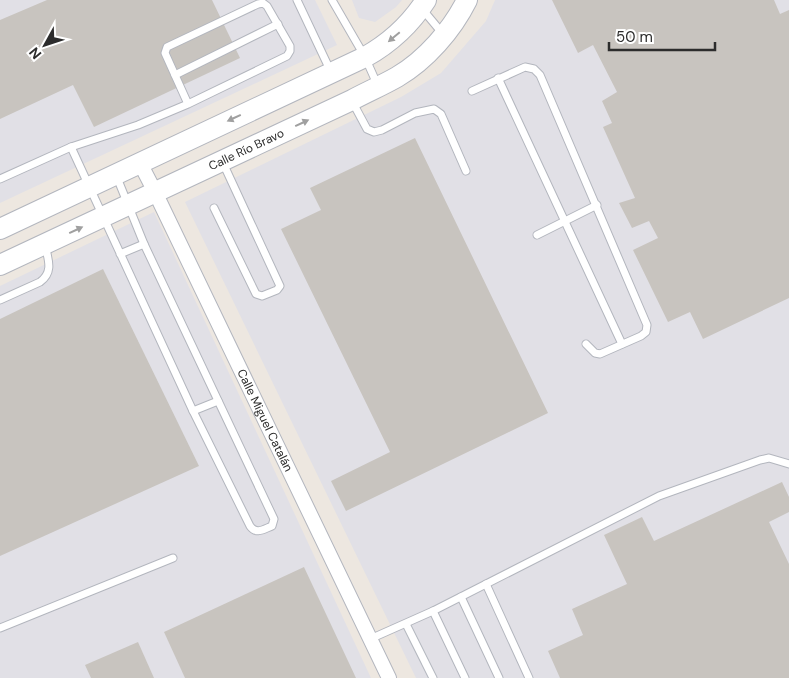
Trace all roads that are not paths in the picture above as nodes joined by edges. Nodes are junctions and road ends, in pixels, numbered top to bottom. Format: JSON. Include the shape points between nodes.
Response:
{"nodes":[{"id":1,"x":297,"y":0,"type":"edge"},
{"id":2,"x":332,"y":0,"type":"edge"},
{"id":3,"x":467,"y":0,"type":"edge"},
{"id":4,"x":423,"y":4,"type":"edge"},
{"id":5,"x":278,"y":24,"type":"junction"},
{"id":6,"x":444,"y":35,"type":"junction"},
{"id":7,"x":365,"y":57,"type":"junction"},
{"id":8,"x":331,"y":73,"type":"junction"},
{"id":9,"x":175,"y":75,"type":"junction"},
{"id":10,"x":498,"y":78,"type":"junction"},
{"id":11,"x":378,"y":87,"type":"junction"},
{"id":12,"x":472,"y":91,"type":"dead end"},
{"id":13,"x":352,"y":100,"type":"junction"},
{"id":14,"x":188,"y":104,"type":"junction"},
{"id":15,"x":71,"y":147,"type":"junction"},
{"id":16,"x":222,"y":161,"type":"junction"},
{"id":17,"x":140,"y":163,"type":"junction"},
{"id":18,"x":466,"y":171,"type":"dead end"},
{"id":19,"x":116,"y":174,"type":"junction"},
{"id":20,"x":0,"y":179,"type":"edge"},
{"id":21,"x":90,"y":187,"type":"junction"},
{"id":22,"x":155,"y":192,"type":"junction"},
{"id":23,"x":129,"y":204,"type":"junction"},
{"id":24,"x":598,"y":206,"type":"junction"},
{"id":25,"x":214,"y":208,"type":"dead end"},
{"id":26,"x":103,"y":217,"type":"junction"},
{"id":27,"x":565,"y":220,"type":"junction"},
{"id":28,"x":0,"y":229,"type":"edge"},
{"id":29,"x":537,"y":235,"type":"dead end"},
{"id":30,"x":44,"y":244,"type":"junction"},
{"id":31,"x":144,"y":244,"type":"junction"},
{"id":32,"x":120,"y":254,"type":"junction"},
{"id":33,"x":0,"y":265,"type":"edge"},
{"id":34,"x":0,"y":300,"type":"edge"},
{"id":35,"x":586,"y":344,"type":"dead end"},
{"id":36,"x":622,"y":344,"type":"junction"},
{"id":37,"x":218,"y":401,"type":"junction"},
{"id":38,"x":193,"y":411,"type":"junction"},
{"id":39,"x":789,"y":464,"type":"edge"},
{"id":40,"x":173,"y":558,"type":"dead end"},
{"id":41,"x":486,"y":584,"type":"junction"},
{"id":42,"x":461,"y":596,"type":"junction"},
{"id":43,"x":433,"y":611,"type":"junction"},
{"id":44,"x":406,"y":624,"type":"junction"},
{"id":45,"x":0,"y":628,"type":"edge"},
{"id":46,"x":370,"y":639,"type":"junction"},
{"id":47,"x":389,"y":678,"type":"edge"},
{"id":48,"x":433,"y":678,"type":"edge"},
{"id":49,"x":465,"y":678,"type":"edge"},
{"id":50,"x":499,"y":678,"type":"edge"},
{"id":51,"x":529,"y":678,"type":"edge"}],
"edges":[{"from":1,"to":8,"type":"lane"},
{"from":2,"to":7,"type":"lane"},
{"from":3,"to":6,"type":"street","name":"Calle Río Bravo"},
{"from":4,"to":6,"type":"lane"},
{"from":4,"to":7,"type":"street","one_way":true,"via":[[395,37]]},
{"from":5,"to":9,"type":"lane"},
{"from":5,"to":9,"type":"lane","via":[[268,6],[261,3],[170,45],[166,53]]},
{"from":5,"to":14,"type":"lane","via":[[290,46],[287,56]]},
{"from":6,"to":11,"type":"street","name":"Calle Río Bravo","via":[[411,67]]},
{"from":7,"to":8,"type":"street"},
{"from":7,"to":11,"type":"lane"},
{"from":8,"to":17,"type":"street","one_way":true},
{"from":9,"to":14,"type":"lane"},
{"from":10,"to":12,"type":"lane"},
{"from":10,"to":24,"type":"lane","via":[[525,67],[534,68],[540,75]]},
{"from":10,"to":27,"type":"lane"},
{"from":11,"to":13,"type":"street","name":"Calle Río Bravo"},
{"from":16,"to":13,"type":"street","name":"Calle Río Bravo","one_way":true},
{"from":13,"to":18,"type":"lane","via":[[367,129],[374,132],[415,113],[434,109],[441,114]]},
{"from":14,"to":15,"type":"lane"},
{"from":15,"to":20,"type":"lane"},
{"from":15,"to":21,"type":"lane"},
{"from":16,"to":22,"type":"street","name":"Calle Río Bravo"},
{"from":16,"to":25,"type":"lane","via":[[280,286],[278,290],[262,296],[256,294]]},
{"from":17,"to":19,"type":"street"},
{"from":17,"to":22,"type":"street","name":"Calle Miguel Catalán"},
{"from":19,"to":21,"type":"street"},
{"from":19,"to":23,"type":"lane"},
{"from":21,"to":26,"type":"lane"},
{"from":21,"to":28,"type":"street"},
{"from":22,"to":23,"type":"street","name":"Calle Río Bravo"},
{"from":22,"to":46,"type":"street","name":"Calle Miguel Catalán"},
{"from":23,"to":26,"type":"street","name":"Calle Río Bravo"},
{"from":23,"to":31,"type":"lane"},
{"from":24,"to":27,"type":"lane"},
{"from":24,"to":36,"type":"lane","via":[[647,325],[644,334]]},
{"from":30,"to":26,"type":"street","name":"Calle Río Bravo","one_way":true},
{"from":26,"to":32,"type":"lane"},
{"from":27,"to":29,"type":"lane"},
{"from":27,"to":36,"type":"lane"},
{"from":30,"to":33,"type":"street","name":"Calle Río Bravo"},
{"from":30,"to":34,"type":"lane","via":[[50,268],[46,277]]},
{"from":31,"to":32,"type":"lane"},
{"from":31,"to":37,"type":"lane"},
{"from":32,"to":38,"type":"lane"},
{"from":35,"to":36,"type":"lane","via":[[600,354]]},
{"from":37,"to":38,"type":"lane"},
{"from":37,"to":38,"type":"lane","via":[[274,520],[272,526],[258,531],[252,529]]},
{"from":39,"to":41,"type":"lane","via":[[770,458],[760,460],[659,496]]},
{"from":40,"to":45,"type":"lane"},
{"from":41,"to":42,"type":"lane"},
{"from":41,"to":51,"type":"lane"},
{"from":42,"to":43,"type":"lane"},
{"from":42,"to":50,"type":"lane"},
{"from":43,"to":44,"type":"lane"},
{"from":43,"to":49,"type":"lane"},
{"from":44,"to":46,"type":"lane"},
{"from":44,"to":48,"type":"lane"},
{"from":46,"to":47,"type":"street","name":"Calle Miguel Catalán"}]}
